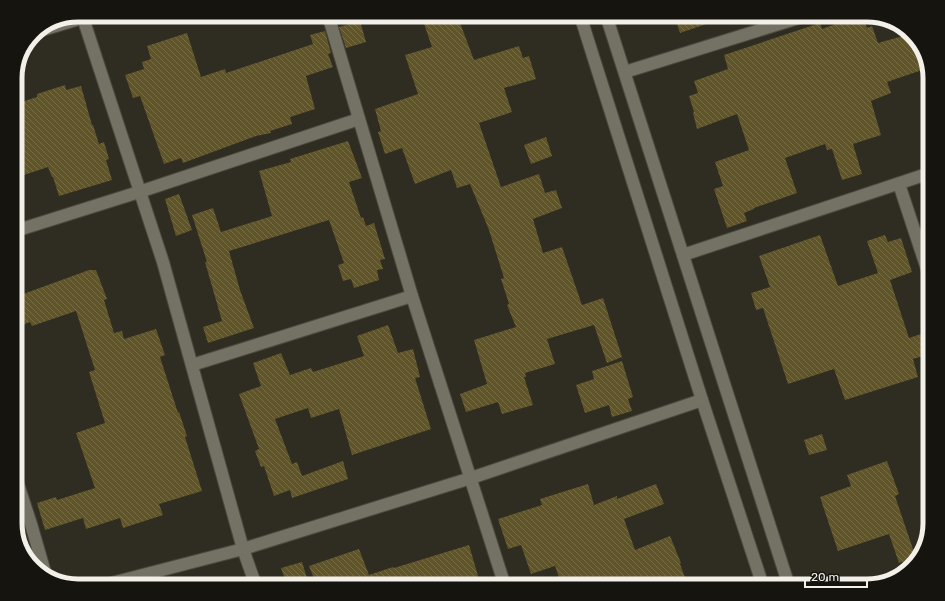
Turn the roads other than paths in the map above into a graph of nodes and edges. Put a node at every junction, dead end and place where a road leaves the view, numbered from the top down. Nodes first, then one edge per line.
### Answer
1 (88, 22) edge
2 (330, 22) edge
3 (582, 22) edge
4 (608, 22) edge
5 (785, 22) edge
6 (624, 72) junction
7 (359, 119) junction
8 (923, 175) edge
9 (899, 184) junction
10 (139, 192) junction
11 (22, 229) edge
12 (683, 255) junction
13 (923, 257) edge
14 (412, 296) junction
15 (192, 365) junction
16 (702, 400) junction
17 (471, 478) junction
18 (22, 496) edge
19 (244, 549) junction
20 (43, 567) edge
21 (127, 579) edge
22 (254, 579) edge
23 (504, 579) edge
24 (761, 579) edge
25 (787, 579) edge

1 - 10 street
2 - 7 street
3 - 16 street
4 - 6 street
5 - 6 street
6 - 12 street
7 - 10 street
7 - 14 street
8 - 9 street
9 - 12 street
9 - 13 street
10 - 11 street
10 - 15 street
12 - 25 street
14 - 15 street
14 - 17 street
15 - 19 street
16 - 17 street
16 - 24 street
17 - 19 street
17 - 23 street
18 - 20 street
19 - 21 street
19 - 22 street

